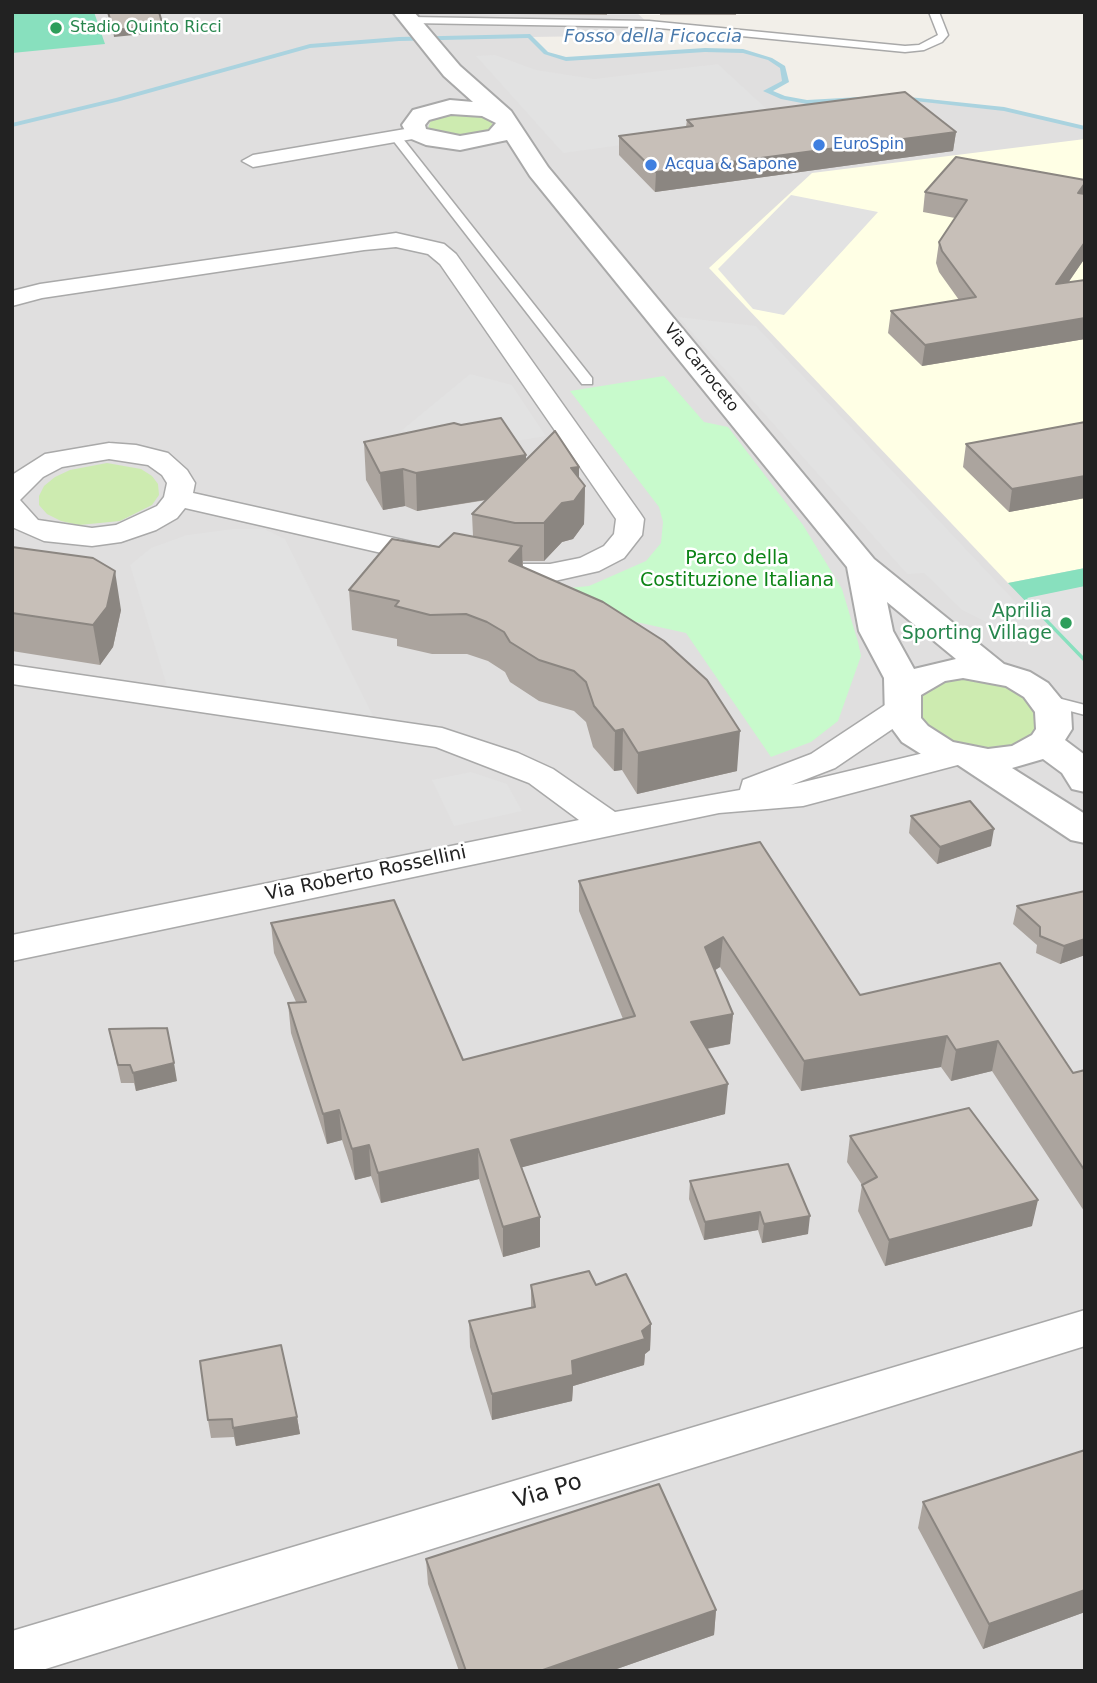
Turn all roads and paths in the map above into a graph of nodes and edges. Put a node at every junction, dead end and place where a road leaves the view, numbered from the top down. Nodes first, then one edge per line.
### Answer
1 (934, 12) edge
2 (411, 21) edge
3 (452, 71) junction
4 (442, 108) junction
5 (505, 120) junction
6 (406, 135) junction
7 (460, 143) junction
8 (253, 161) dead end
9 (538, 171) junction
10 (12, 299) edge
11 (587, 381) dead end
12 (178, 498) junction
13 (14, 507) edge
14 (863, 566) junction
15 (992, 671) junction
16 (12, 674) edge
17 (1046, 700) junction
18 (901, 706) junction
19 (1085, 710) edge
20 (1045, 743) junction
21 (964, 757) junction
22 (1085, 781) edge
23 (719, 802) junction
24 (608, 824) junction
25 (1085, 831) edge
26 (12, 947) edge
27 (1085, 1328) edge
28 (12, 1655) edge

1 - 2 lane
2 - 3 street, Via Carroceto
3 - 4 street
3 - 5 street, Via Carroceto
4 - 5 street
4 - 6 street
5 - 7 street, Via Carroceto
5 - 9 street, Via Carroceto
6 - 7 street, Via Carroceto
6 - 8 street
6 - 11 lane
7 - 9 street, Via Carroceto
9 - 14 street, Via Carroceto
10 - 12 street
12 - 13 street
12 - 13 street
14 - 15 street, Via Carroceto
14 - 18 street, Via Carroceto
15 - 17 street, Via Carroceto
15 - 18 street, Via Carroceto
16 - 24 street
17 - 19 lane
17 - 20 street
18 - 21 street, Via Carroceto
18 - 23 street, Via Roberto Rossellini
20 - 21 street, Via Carroceto
20 - 22 street
21 - 23 street, Via Roberto Rossellini
21 - 25 street, Via Carroceto
23 - 24 street, Via Roberto Rossellini
24 - 26 street, Via Roberto Rossellini
27 - 28 street, Via Po

